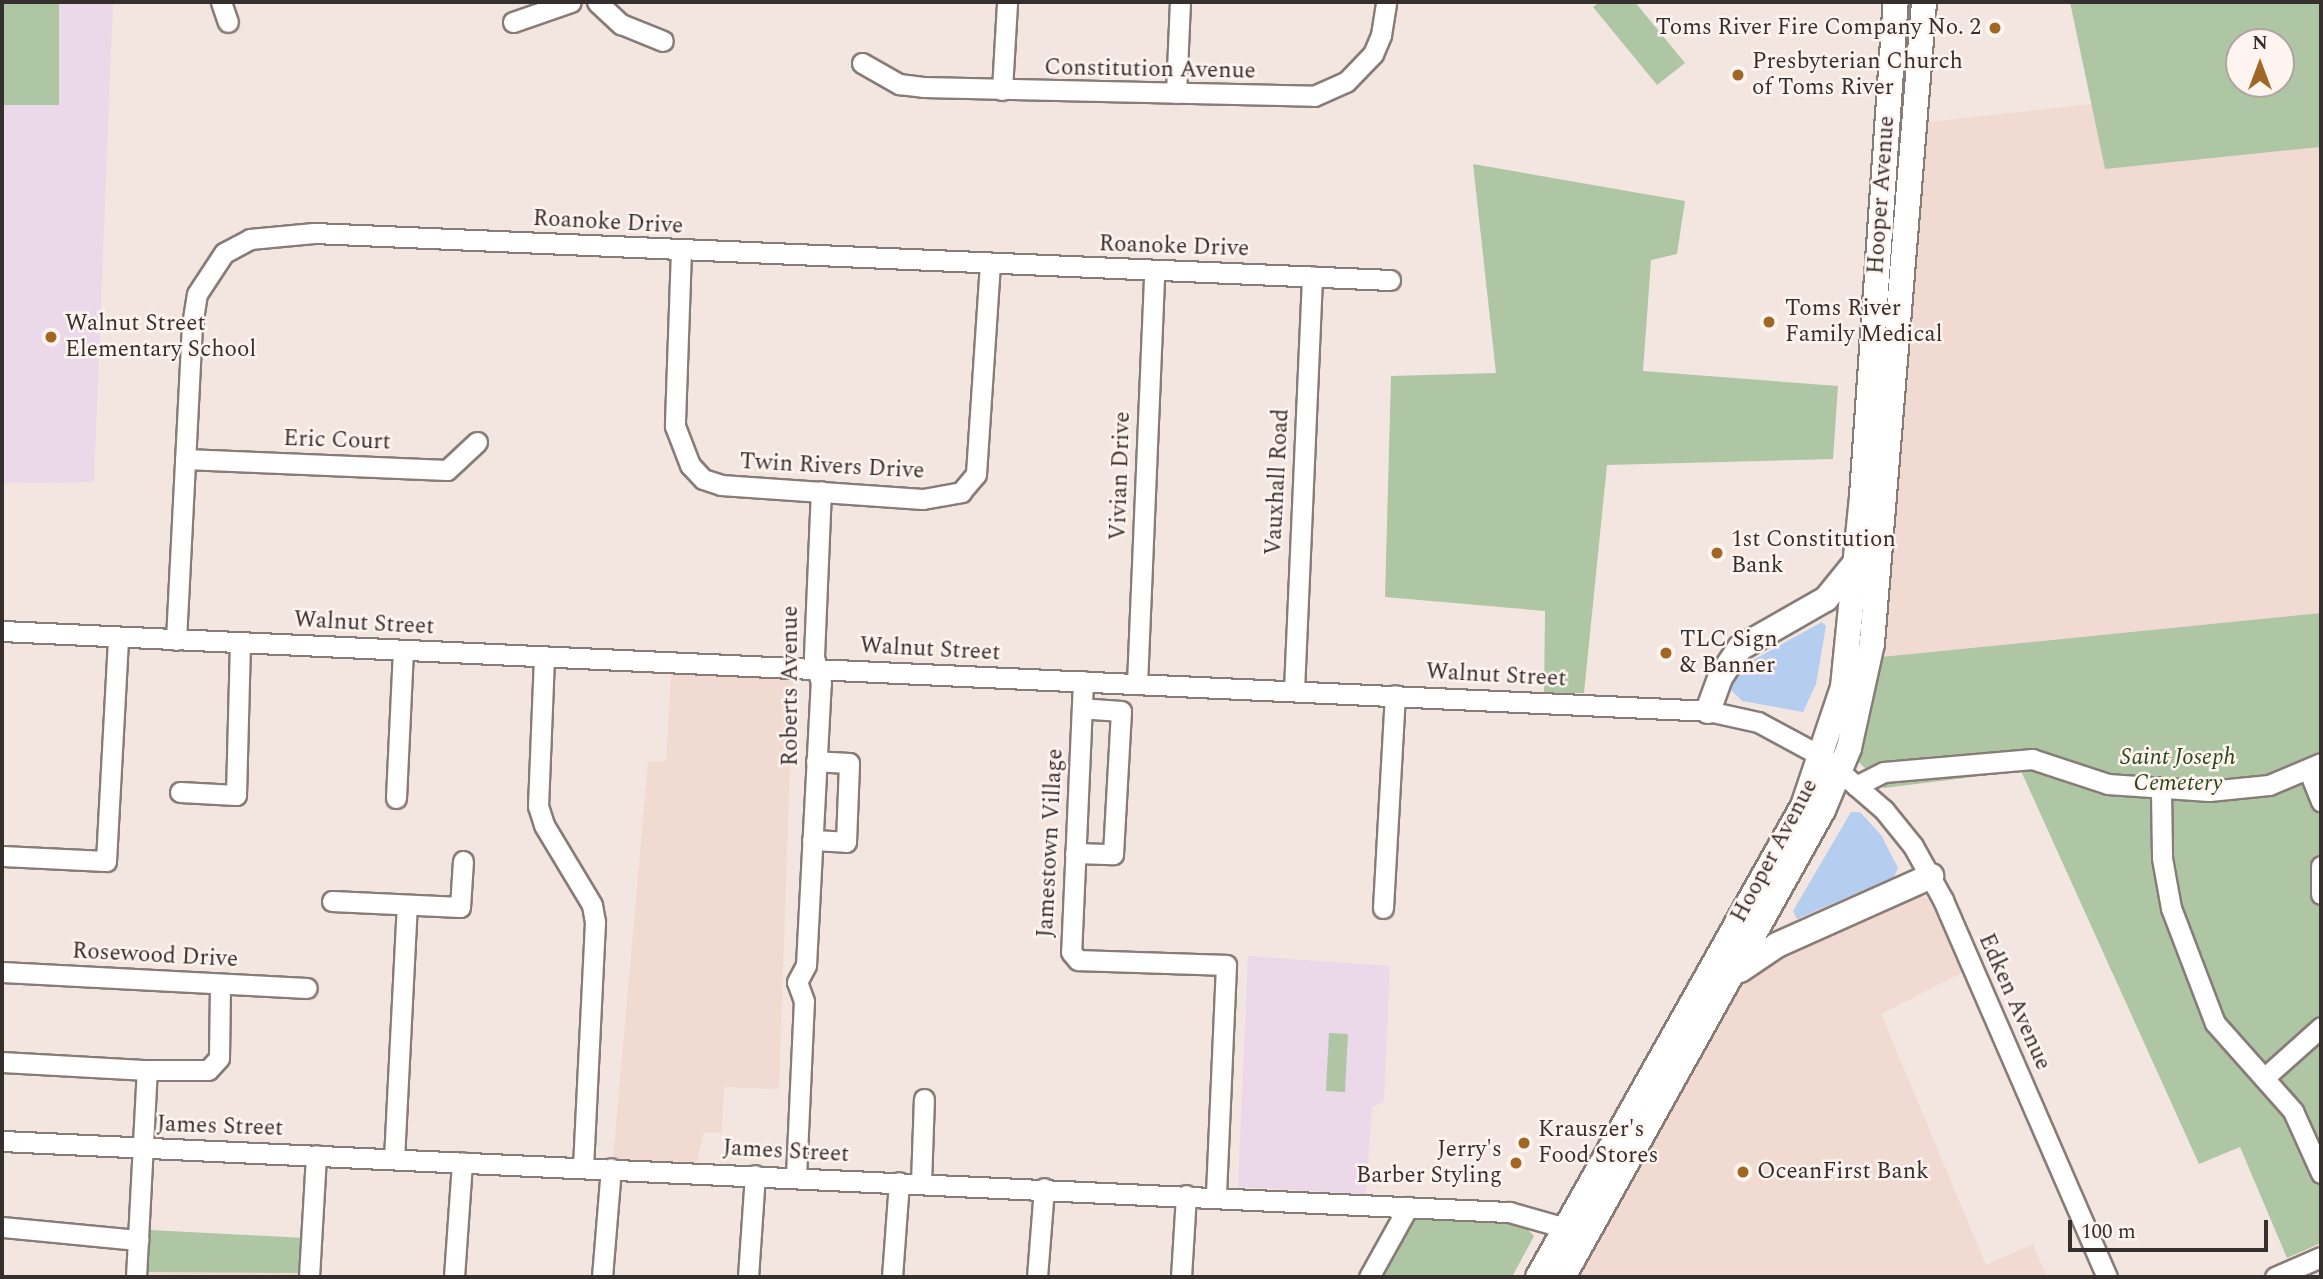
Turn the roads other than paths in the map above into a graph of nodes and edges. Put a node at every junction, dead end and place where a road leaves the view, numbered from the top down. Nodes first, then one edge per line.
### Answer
1 (221, 2) edge
2 (571, 2) edge
3 (597, 2) edge
4 (1007, 2) edge
5 (1180, 2) edge
6 (1386, 2) edge
7 (1896, 2) edge
8 (1923, 13) edge
9 (228, 22) dead end
10 (513, 22) dead end
11 (663, 41) dead end
12 (862, 63) dead end
13 (1002, 90) junction
14 (1176, 93) junction
15 (1883, 203) junction
16 (681, 250) junction
17 (990, 264) junction
18 (1154, 271) junction
19 (1312, 276) junction
20 (1390, 280) dead end
21 (477, 442) dead end
22 (185, 459) junction
23 (821, 491) junction
24 (1856, 562) junction
25 (2, 631) edge
26 (118, 637) junction
27 (176, 640) junction
28 (240, 642) junction
29 (403, 650) junction
30 (544, 657) junction
31 (818, 669) junction
32 (1083, 681) junction
33 (1137, 684) junction
34 (1294, 690) junction
35 (1395, 695) junction
36 (1082, 709) junction
37 (1708, 711) junction
38 (816, 761) junction
39 (2315, 766) edge
40 (1840, 771) junction
41 (2161, 791) junction
42 (180, 792) dead end
43 (396, 798) dead end
44 (2321, 802) edge
45 (812, 840) junction
46 (1075, 853) junction
47 (2, 856) edge
48 (463, 861) dead end
49 (2321, 866) edge
50 (1930, 876) junction
51 (2321, 894) edge
52 (332, 901) dead end
53 (407, 905) junction
54 (1384, 908) dead end
55 (2, 972) edge
56 (1730, 980) junction
57 (220, 984) junction
58 (307, 988) dead end
59 (2321, 1027) edge
60 (2, 1062) edge
61 (147, 1070) junction
62 (2264, 1078) junction
63 (924, 1099) dead end
64 (2, 1141) edge
65 (144, 1148) junction
66 (316, 1155) junction
67 (394, 1159) junction
68 (462, 1161) junction
69 (583, 1167) junction
70 (611, 1168) junction
71 (2321, 1173) edge
72 (755, 1175) junction
73 (796, 1176) junction
74 (899, 1182) junction
75 (921, 1183) junction
76 (1044, 1188) junction
77 (1186, 1195) junction
78 (1216, 1197) junction
79 (1408, 1208) junction
80 (2, 1227) edge
81 (1566, 1228) junction
82 (138, 1240) junction
83 (2321, 1257) edge
84 (136, 1277) edge
85 (309, 1277) edge
86 (454, 1277) edge
87 (601, 1277) edge
88 (748, 1277) edge
89 (892, 1277) edge
90 (1037, 1277) edge
91 (1181, 1277) edge
92 (1369, 1277) edge
93 (1538, 1277) edge
94 (1563, 1277) edge
95 (2107, 1277) edge
96 (2275, 1277) edge

1 - 9 street
2 - 10 street
3 - 11 street
4 - 13 street
5 - 14 street
6 - 14 street, Constitution Avenue
7 - 15 main road, Hooper Avenue
8 - 15 main road
8 - 40 main road, Hooper Avenue
12 - 13 street, Constitution Avenue
13 - 14 street, Constitution Avenue
15 - 24 main road, Hooper Avenue
16 - 17 street, Roanoke Drive
16 - 22 street, Roanoke Drive
16 - 23 street, Twin Rivers Drive
17 - 18 street, Roanoke Drive
17 - 23 street, Twin Rivers Drive
18 - 19 street, Roanoke Drive
18 - 33 street, Vivian Drive
19 - 20 street, Roanoke Drive
19 - 34 street, Vauxhall Road
21 - 22 street, Eric Court
22 - 27 street, Roanoke Drive
23 - 31 street, Roberts Avenue
24 - 37 main road
24 - 40 main road, Hooper Avenue
25 - 26 street, Walnut Street
26 - 27 street, Walnut Street
26 - 47 street
27 - 28 street, Walnut Street
28 - 29 street, Walnut Street
28 - 42 street
29 - 30 street, Walnut Street
29 - 43 street
30 - 31 street, Walnut Street
30 - 69 street
31 - 32 street, Walnut Street
31 - 38 street, Roberts Avenue
32 - 33 street, Walnut Street
32 - 36 street, Jamestown Village
33 - 34 street, Walnut Street
34 - 35 street, Walnut Street
35 - 37 street, Walnut Street
35 - 54 street
36 - 46 street, Jamestown Village
36 - 46 street
37 - 40 street, Walnut Street
38 - 45 street, Roberts Avenue
38 - 45 street
39 - 41 street
39 - 44 street
40 - 41 street
40 - 50 street, Edken Avenue
40 - 56 main road, Hooper Avenue
40 - 81 main road, Hooper Avenue
41 - 62 street
45 - 73 street, Roberts Avenue
46 - 78 street, Jamestown Village
48 - 53 street
49 - 51 street
50 - 56 main road
50 - 95 street, Edken Avenue
52 - 53 street
53 - 67 street
55 - 57 street, Rosewood Drive
56 - 94 main road, Hooper Avenue
57 - 58 street, Rosewood Drive
57 - 61 street
59 - 62 street
60 - 61 street
61 - 65 street
62 - 71 street
63 - 75 street
64 - 65 street, James Street
65 - 66 street, James Street
65 - 82 street
66 - 67 street, James Street
66 - 85 street
67 - 68 street, James Street
68 - 69 street, James Street
68 - 86 street
69 - 70 street, James Street
70 - 72 street, James Street
70 - 87 street
72 - 73 street, James Street
72 - 88 street
73 - 74 street, James Street
74 - 75 street, James Street
74 - 89 street
75 - 76 street, James Street
76 - 77 street, James Street
76 - 90 street
77 - 78 street, James Street
77 - 91 street
78 - 79 street, James Street
79 - 81 street, James Street
79 - 92 street
80 - 82 street
81 - 93 main road, Hooper Avenue
82 - 84 street
83 - 96 street

